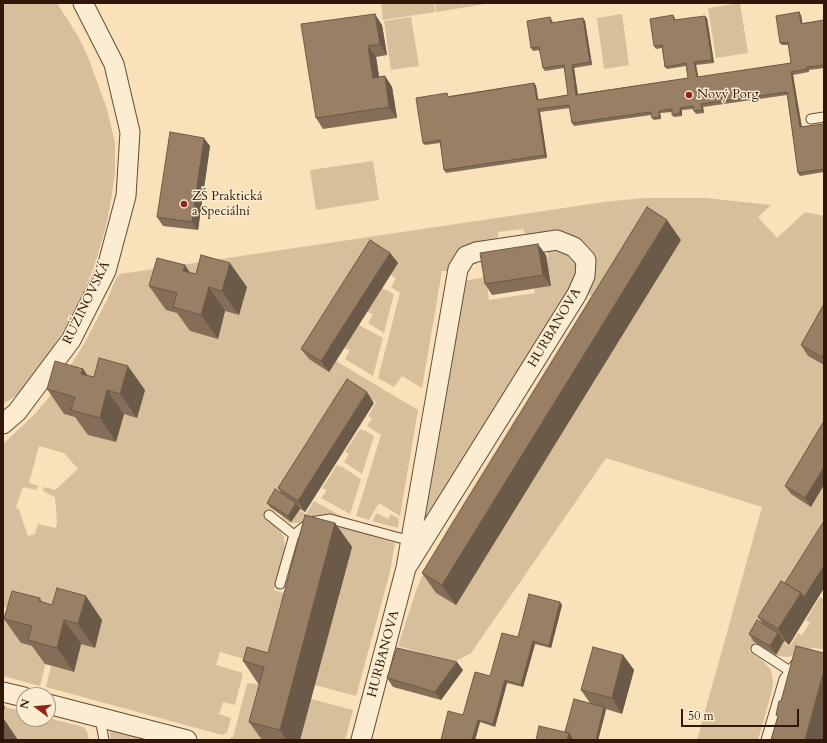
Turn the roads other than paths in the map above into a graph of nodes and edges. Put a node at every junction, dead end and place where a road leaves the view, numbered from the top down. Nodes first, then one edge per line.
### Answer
1 (83, 3) edge
2 (824, 117) edge
3 (811, 119) dead end
4 (3, 424) edge
5 (273, 516) edge
6 (294, 535) junction
7 (411, 541) junction
8 (406, 568) junction
9 (280, 584) dead end
10 (756, 649) edge
11 (802, 660) edge
12 (790, 671) junction
13 (3, 692) edge
14 (16, 696) edge
15 (56, 706) edge
16 (100, 718) junction
17 (165, 737) edge
18 (104, 740) edge
19 (187, 740) edge
20 (361, 740) edge
21 (766, 740) edge

1 - 4 street, RUŽINOVSKÁ
2 - 3 lane
5 - 6 lane
6 - 7 lane
6 - 9 lane
7 - 8 street, HURBANOVA
7 - 8 street, HURBANOVA
8 - 20 street, HURBANOVA
10 - 12 lane
11 - 12 lane
12 - 21 lane
13 - 14 street
15 - 16 street
16 - 17 street
16 - 18 lane
17 - 19 street

